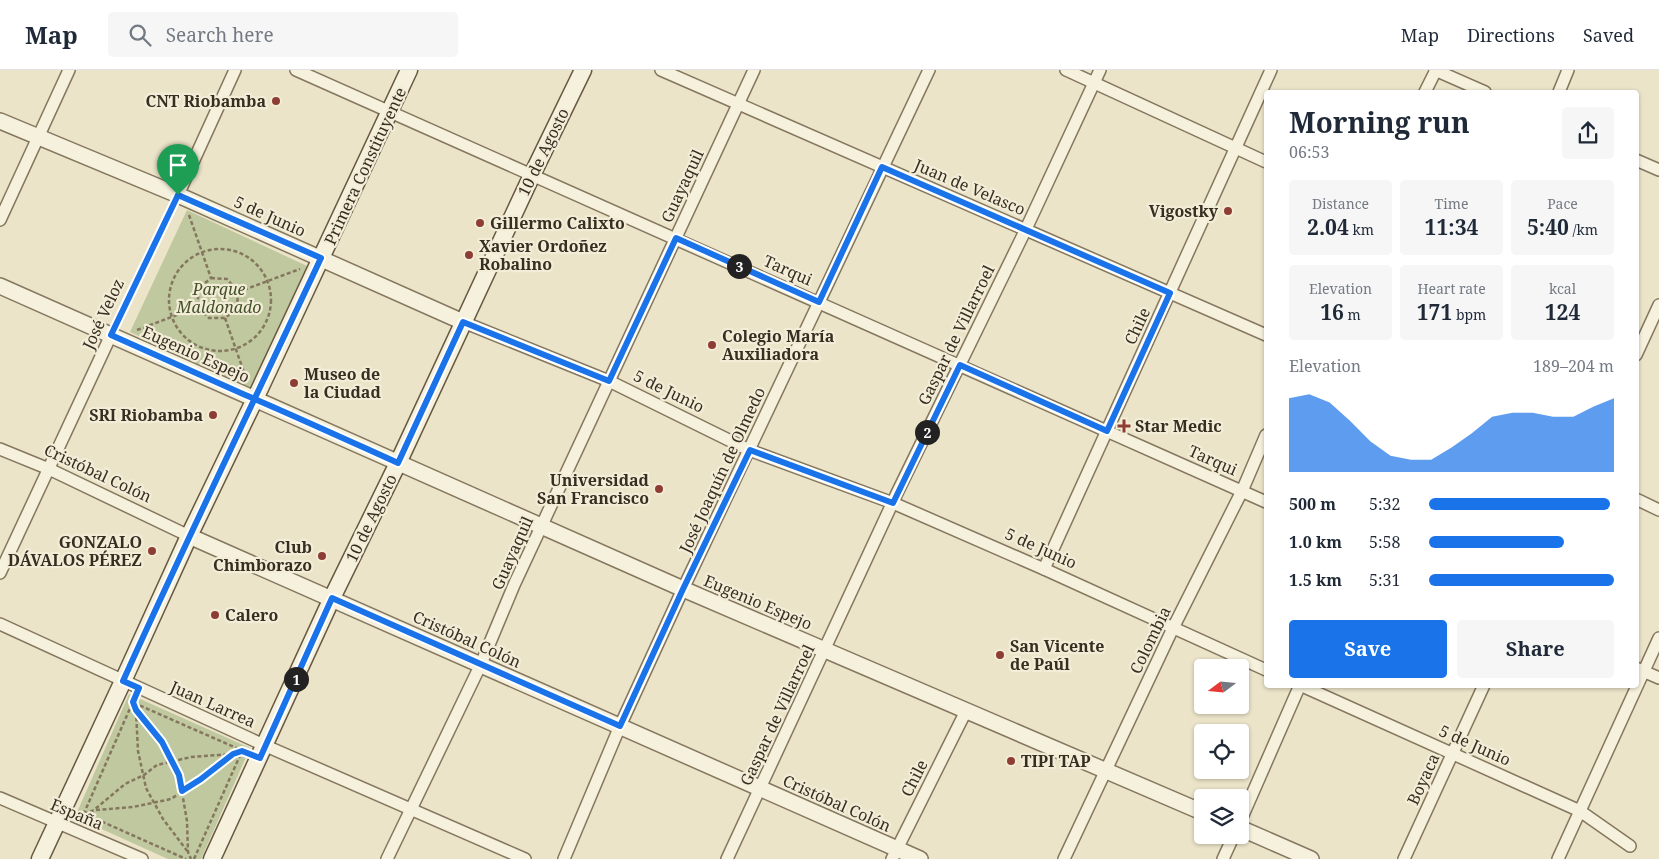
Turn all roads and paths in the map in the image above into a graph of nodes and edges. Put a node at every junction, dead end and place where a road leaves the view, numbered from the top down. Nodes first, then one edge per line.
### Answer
1 (69, 70) edge
2 (235, 70) edge
3 (296, 70) edge
4 (409, 70) edge
5 (583, 70) edge
6 (661, 70) edge
7 (754, 70) edge
8 (929, 70) edge
9 (1066, 70) edge
10 (1100, 70) edge
11 (1271, 70) edge
12 (1436, 70) edge
13 (1568, 70) edge
14 (1094, 82) junction
15 (1426, 90) edge
16 (1481, 90) edge
17 (1560, 90) edge
18 (738, 104) junction
19 (390, 111) junction
20 (0, 121) edge
21 (39, 138) junction
22 (1234, 147) junction
23 (1264, 161) edge
24 (1639, 161) edge
25 (882, 167) junction
26 (1659, 170) edge
27 (532, 175) junction
28 (178, 195) junction
29 (189, 215) dead end
30 (0, 220) edge
31 (1026, 229) junction
32 (676, 238) junction
33 (202, 252) junction
34 (321, 258) junction
35 (300, 269) dead end
36 (211, 278) junction
37 (267, 281) junction
38 (0, 286) edge
39 (238, 292) junction
40 (1170, 293) junction
41 (819, 302) junction
42 (1659, 305) edge
43 (198, 307) junction
44 (171, 317) junction
45 (225, 318) junction
46 (463, 322) junction
47 (137, 330) dead end
48 (1641, 332) edge
49 (1264, 334) edge
50 (111, 335) junction
51 (236, 350) junction
52 (960, 365) junction
53 (609, 381) junction
54 (252, 394) junction
55 (1107, 431) junction
56 (1264, 440) edge
57 (0, 448) edge
58 (750, 450) junction
59 (398, 463) junction
60 (49, 469) junction
61 (1242, 491) junction
62 (1639, 500) edge
63 (1264, 501) edge
64 (893, 503) junction
65 (1659, 510) edge
66 (542, 526) junction
67 (189, 536) junction
68 (1044, 568) junction
69 (0, 573) edge
70 (683, 589) junction
71 (332, 598) junction
72 (0, 624) edge
73 (1173, 628) junction
74 (1659, 638) edge
75 (825, 650) junction
76 (481, 664) junction
77 (1264, 669) edge
78 (1640, 670) edge
79 (1659, 678) edge
80 (120, 688) junction
81 (139, 688) junction
82 (1299, 688) edge
83 (1307, 688) edge
84 (1483, 688) edge
85 (1632, 688) edge
86 (133, 702) junction
87 (136, 710) junction
88 (966, 711) junction
89 (620, 726) junction
90 (248, 738) junction
91 (266, 746) junction
92 (242, 751) junction
93 (233, 754) junction
94 (1452, 754) junction
95 (172, 762) junction
96 (1106, 770) junction
97 (144, 774) junction
98 (761, 788) junction
99 (182, 791) junction
100 (0, 798) edge
101 (1249, 801) edge
102 (155, 803) junction
103 (66, 806) junction
104 (411, 808) junction
105 (1194, 808) edge
106 (94, 810) junction
107 (1580, 811) junction
108 (84, 814) junction
109 (58, 823) junction
110 (76, 831) junction
111 (1249, 832) edge
112 (1230, 844) edge
113 (1630, 846) dead end
114 (188, 852) junction
115 (894, 854) edge
116 (40, 859) edge
117 (142, 859) edge
118 (186, 859) edge
119 (193, 859) edge
120 (212, 859) edge
121 (387, 859) edge
122 (525, 859) edge
123 (564, 859) edge
124 (727, 859) edge
125 (920, 859) edge
126 (1064, 859) edge
127 (1223, 859) edge
128 (1311, 859) edge
129 (1404, 859) edge
130 (1558, 859) edge

1 - 21 street
2 - 28 street
3 - 19 street, Tarqui
4 - 19 main road, Primera Constituyente
5 - 27 main road, 10 de Agosto
6 - 18 street, Juan de Velasco
7 - 18 street, Guayaquil
8 - 25 street, José Joaquín de Olmedo
9 - 14 street
10 - 14 street, Gaspar de Villarroel
11 - 22 street, Chile
12 - 15 street
12 - 16 street
13 - 17 street
14 - 22 street
14 - 31 street, Gaspar de Villarroel
18 - 25 street, Juan de Velasco
18 - 32 street, Guayaquil
19 - 27 street, Tarqui
19 - 34 main road, Primera Constituyente
20 - 21 street, 5 de Junio
21 - 28 street, 5 de Junio
21 - 30 street
22 - 23 street
22 - 40 street, Chile
24 - 26 street
25 - 31 street, Juan de Velasco
25 - 41 street, José Joaquín de Olmedo
27 - 32 street, Tarqui
27 - 46 main road, 10 de Agosto
28 - 34 street, 5 de Junio
28 - 50 path, José Veloz
29 - 33 path
31 - 40 street, Juan de Velasco
31 - 52 street, Gaspar de Villarroel
32 - 41 street, Tarqui
32 - 53 street, Guayaquil
33 - 36 path
33 - 37 path
33 - 44 path
34 - 46 street, 5 de Junio
34 - 54 main road, Primera Constituyente
35 - 37 path
36 - 39 path
36 - 43 path
37 - 39 path
37 - 51 path
38 - 50 street, Eugenio Espejo
39 - 45 path
40 - 49 street, Juan de Velasco
40 - 55 street, Chile
41 - 52 street, Tarqui
41 - 58 street, José Joaquín de Olmedo
42 - 48 street
43 - 44 path
43 - 45 path
44 - 47 path
44 - 51 path
45 - 51 path
46 - 53 street, 5 de Junio
46 - 59 main road, 10 de Agosto
50 - 54 street, Eugenio Espejo
50 - 60 street, José Veloz
51 - 54 path
52 - 55 street, Tarqui
52 - 64 street, Gaspar de Villarroel
53 - 58 street, 5 de Junio
53 - 66 street, Guayaquil
54 - 59 street, Eugenio Espejo
54 - 67 main road, Primera Constituyente
55 - 61 street, Tarqui
55 - 68 street, Chile
56 - 61 street, Colombia
57 - 60 street, Cristóbal Colón
58 - 64 street, 5 de Junio
58 - 70 street, José Joaquín de Olmedo
59 - 66 street, Eugenio Espejo
59 - 71 main road, 10 de Agosto
60 - 67 street, Cristóbal Colón
60 - 69 street, José Veloz
61 - 63 street, Tarqui
61 - 73 street, Colombia
62 - 65 street
64 - 68 street, 5 de Junio
64 - 75 street, Gaspar de Villarroel
66 - 70 street, Eugenio Espejo
66 - 76 street, Guayaquil
67 - 71 street, Cristóbal Colón
67 - 80 main road, Primera Constituyente
68 - 73 street, 5 de Junio
70 - 75 street, Eugenio Espejo
70 - 89 street, José Joaquín de Olmedo
71 - 76 street, Cristóbal Colón
71 - 91 main road, 10 de Agosto
72 - 80 street, Juan Larrea
73 - 77 street, 5 de Junio
73 - 96 street, Colombia
74 - 78 street
75 - 88 street, Eugenio Espejo
75 - 98 street, Gaspar de Villarroel
76 - 89 street, Cristóbal Colón
76 - 104 street, Guayaquil
78 - 79 street
80 - 81 street, Juan Larrea
80 - 86 path
80 - 103 main road, Primera Constituyente
81 - 86 path
81 - 90 street, Juan Larrea
82 - 101 street
83 - 94 street, 5 de Junio
84 - 94 street, Boyaca
85 - 107 street
86 - 87 path
86 - 92 path
86 - 108 path
87 - 95 path
87 - 97 path
88 - 96 street, Eugenio Espejo
88 - 115 street, Chile
89 - 98 street, Cristóbal Colón
89 - 123 street, José Joaquín de Olmedo
90 - 91 street, Juan Larrea
90 - 92 path
91 - 104 street, Juan Larrea
91 - 120 main road, 10 de Agosto
92 - 93 path
92 - 119 path
93 - 95 path
93 - 99 path
94 - 107 street, 5 de Junio
94 - 129 street, Boyaca
95 - 97 path
95 - 99 path
96 - 105 street, Eugenio Espejo
96 - 126 street, Colombia
97 - 102 path
97 - 106 path
98 - 115 street, Cristóbal Colón
98 - 124 street, Gaspar de Villarroel
99 - 102 path
99 - 114 path
100 - 109 street, España
102 - 106 path
102 - 114 path
103 - 108 path
103 - 109 main road, Primera Constituyente
104 - 121 street, Guayaquil
104 - 122 street, Juan Larrea
106 - 108 path
107 - 113 street, 5 de Junio
107 - 130 street
108 - 110 path
108 - 118 path
109 - 110 street, España
109 - 116 main road, Primera Constituyente
110 - 117 street, España
111 - 128 street
112 - 127 street
114 - 119 path
115 - 125 street, Cristóbal Colón

